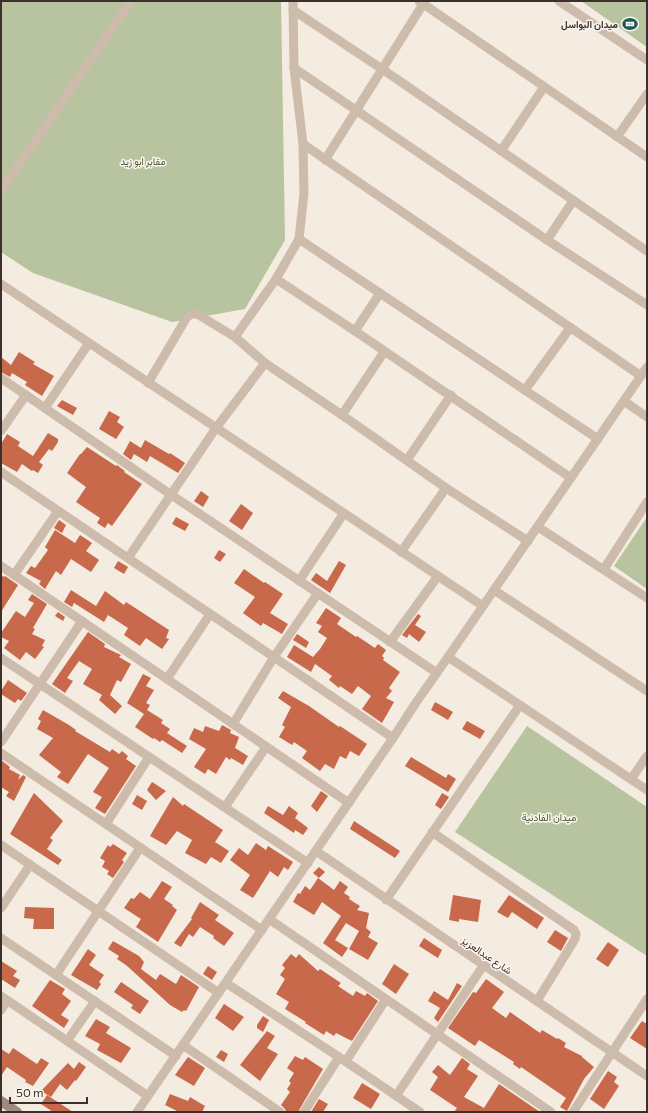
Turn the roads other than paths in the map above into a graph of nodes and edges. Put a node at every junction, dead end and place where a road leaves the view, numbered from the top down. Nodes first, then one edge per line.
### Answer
1 (131, 1) edge
2 (559, 1) edge
3 (423, 2) edge
4 (293, 6) edge
5 (647, 60) edge
6 (294, 68) junction
7 (382, 69) junction
8 (544, 87) junction
9 (647, 94) edge
10 (356, 111) junction
11 (618, 137) junction
12 (303, 144) junction
13 (501, 150) junction
14 (647, 156) edge
15 (325, 160) junction
16 (1, 191) edge
17 (573, 201) junction
18 (299, 240) junction
19 (547, 240) junction
20 (647, 251) edge
21 (276, 279) junction
22 (1, 284) edge
23 (380, 293) junction
24 (647, 305) edge
25 (570, 328) junction
26 (355, 331) junction
27 (235, 337) junction
28 (89, 343) junction
29 (384, 352) junction
30 (265, 363) junction
31 (647, 367) edge
32 (641, 376) junction
33 (1, 378) edge
34 (148, 383) junction
35 (525, 390) junction
36 (26, 395) junction
37 (451, 396) junction
38 (624, 401) junction
39 (45, 408) junction
40 (342, 415) junction
41 (647, 417) edge
42 (216, 428) junction
43 (1, 430) edge
44 (598, 439) junction
45 (407, 460) junction
46 (1, 472) edge
47 (571, 478) junction
48 (446, 488) junction
49 (170, 494) junction
50 (647, 503) edge
51 (58, 511) junction
52 (344, 513) junction
53 (538, 527) junction
54 (528, 541) junction
55 (401, 552) junction
56 (128, 558) junction
57 (1, 566) edge
58 (604, 569) junction
59 (14, 575) junction
60 (438, 576) junction
61 (299, 581) junction
62 (494, 590) junction
63 (318, 593) junction
64 (647, 598) edge
65 (483, 606) junction
66 (210, 614) junction
67 (82, 621) junction
68 (390, 642) junction
69 (274, 657) junction
70 (448, 657) junction
71 (1, 658) edge
72 (437, 673) junction
73 (167, 679) junction
74 (40, 684) junction
75 (647, 691) edge
76 (520, 705) junction
77 (233, 724) junction
78 (394, 738) junction
79 (1, 742) edge
80 (266, 747) junction
81 (1, 753) edge
82 (647, 756) edge
83 (149, 757) junction
84 (631, 779) junction
85 (647, 790) edge
86 (349, 803) junction
87 (225, 807) junction
88 (106, 824) junction
89 (432, 832) junction
90 (1, 845) edge
91 (140, 848) junction
92 (316, 851) junction
93 (308, 863) junction
94 (30, 865) junction
95 (386, 900) junction
96 (1, 908) edge
97 (99, 911) junction
98 (269, 919) junction
99 (262, 930) junction
100 (1, 938) edge
101 (483, 966) junction
102 (56, 975) junction
103 (226, 983) junction
104 (219, 993) junction
105 (4, 998) edge
106 (386, 999) junction
107 (647, 999) edge
108 (95, 1001) junction
109 (537, 1001) junction
110 (1, 1010) edge
111 (437, 1034) junction
112 (67, 1041) junction
113 (183, 1045) junction
114 (612, 1052) junction
115 (176, 1056) junction
116 (342, 1059) junction
117 (647, 1076) edge
118 (148, 1096) junction
119 (396, 1096) junction
120 (1, 1101) edge
121 (140, 1111) edge
122 (17, 1112) edge
123 (280, 1112) edge
124 (304, 1112) edge
125 (420, 1112) edge
126 (551, 1112) edge
127 (573, 1112) edge

1 - 16 street
2 - 5 street
3 - 7 street
3 - 8 street
4 - 6 street
4 - 7 street
6 - 10 street
6 - 12 street
7 - 10 street
7 - 13 street
8 - 11 street
8 - 13 street
9 - 11 street
10 - 15 street
10 - 19 street
11 - 14 street
12 - 15 street
12 - 18 street
13 - 17 street
15 - 25 street
17 - 19 street
17 - 20 street
18 - 21 street
18 - 23 street
19 - 24 street
21 - 26 street
21 - 27 street
22 - 28 street
23 - 26 street
23 - 35 street
25 - 32 street
25 - 35 street
26 - 29 street
27 - 30 street
27 - 34 street
28 - 34 street
28 - 39 street
29 - 37 street
29 - 40 street
30 - 40 street
30 - 42 street
31 - 32 street
32 - 38 street
33 - 36 street
34 - 42 street
35 - 44 street
36 - 39 street
36 - 43 street
37 - 45 street
37 - 47 street
38 - 41 street
38 - 44 street
39 - 49 street
40 - 45 street
42 - 49 street
42 - 52 street
44 - 47 street
45 - 48 street
46 - 51 street
47 - 53 street
48 - 54 street
48 - 55 street
49 - 56 street
49 - 61 street
50 - 58 street
51 - 56 street
51 - 59 street
52 - 55 street
52 - 61 street
53 - 54 street
53 - 58 street
54 - 62 street
55 - 60 street
56 - 66 street
57 - 59 street
58 - 64 street
59 - 67 street
60 - 65 street
60 - 68 street
61 - 63 street
62 - 65 street
62 - 75 street
63 - 68 street
63 - 69 street
65 - 70 street
66 - 69 street
66 - 73 street
67 - 73 street
67 - 74 street
68 - 72 street
69 - 77 street
69 - 78 street
70 - 72 street
70 - 76 street
71 - 74 street
72 - 78 street
73 - 77 street
74 - 79 street
74 - 83 street
76 - 84 street
76 - 89 street
77 - 80 street
78 - 86 street
80 - 86 street
80 - 87 street
81 - 88 street
82 - 84 street
83 - 87 street
83 - 88 street
84 - 85 street
86 - 92 street
87 - 93 street
88 - 91 street
89 - 95 street
89 - 109 street
90 - 94 street
91 - 97 street
91 - 99 street
92 - 93 street
92 - 95 street, شارع عبدالعزيز
93 - 98 street
94 - 96 street
94 - 97 street
95 - 101 street, شارع عبدالعزيز
97 - 102 street
97 - 104 street
98 - 99 street
98 - 106 street
99 - 103 street
100 - 102 street
101 - 109 street, شارع عبدالعزيز
101 - 111 street
102 - 108 street
103 - 104 street
103 - 116 street
104 - 113 street
105 - 110 street
105 - 112 street
106 - 111 street
106 - 116 street
107 - 114 street
108 - 112 street
108 - 115 street
109 - 114 street, شارع عبدالعزيز
111 - 119 street
111 - 126 street
112 - 118 street
113 - 115 street
113 - 123 street
114 - 117 street, شارع عبدالعزيز
114 - 127 street
115 - 118 street
116 - 119 street
116 - 124 street
118 - 121 street
119 - 125 street
120 - 122 street

